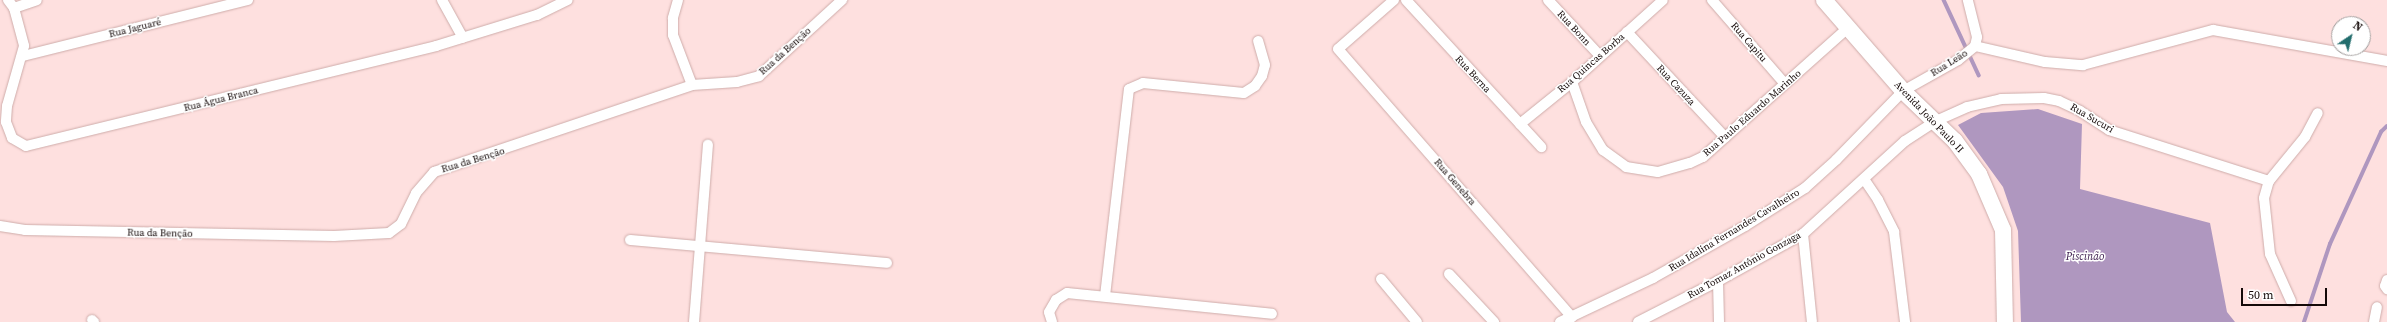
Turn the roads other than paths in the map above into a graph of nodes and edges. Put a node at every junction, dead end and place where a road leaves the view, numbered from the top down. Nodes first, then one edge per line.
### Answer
1 (37, 0) edge
2 (248, 0) edge
3 (442, 0) edge
4 (568, 0) edge
5 (678, 0) edge
6 (842, 0) edge
7 (1406, 0) edge
8 (1548, 0) edge
9 (1662, 0) edge
10 (1712, 0) edge
11 (1824, 0) edge
12 (1968, 0) edge
13 (1390, 1) edge
14 (11, 4) edge
15 (1849, 27) junction
16 (1627, 32) junction
17 (463, 38) junction
18 (1258, 41) dead end
19 (1975, 46) junction
20 (23, 56) junction
21 (1600, 56) junction
22 (2387, 61) edge
23 (1572, 82) junction
24 (1785, 84) junction
25 (692, 85) junction
26 (1907, 95) junction
27 (2318, 113) dead end
28 (1932, 117) junction
29 (1520, 124) junction
30 (1725, 137) junction
31 (708, 145) dead end
32 (1541, 147) dead end
33 (1864, 179) junction
34 (2270, 181) junction
35 (0, 226) edge
36 (1803, 234) junction
37 (630, 240) dead end
38 (700, 246) junction
39 (887, 263) dead end
40 (1449, 274) dead end
41 (1381, 279) dead end
42 (2387, 280) edge
43 (1718, 282) junction
44 (2387, 289) edge
45 (1105, 296) junction
46 (2291, 300) dead end
47 (2377, 307) dead end
48 (1272, 314) dead end
49 (1572, 317) junction
50 (694, 322) edge
51 (1052, 322) edge
52 (1417, 322) edge
53 (1494, 322) edge
54 (1560, 322) edge
55 (1638, 322) edge
56 (1719, 322) edge
57 (1812, 322) edge
58 (1905, 322) edge
59 (2005, 322) edge
60 (2374, 322) edge

1 - 14 street
2 - 20 street, Rua Jaguaré
3 - 17 street
4 - 17 street, Rua Água Branca
5 - 25 street
6 - 25 street, Rua da Benção
7 - 29 street, Rua Berna
8 - 21 street, Rua Bonn
9 - 16 street, Rua Quincas Borba
10 - 24 street, Rua Capitu
11 - 15 main road, Avenida João Paulo II
12 - 19 street, Rua Leão
13 - 49 street, Rua Genebra
14 - 20 street, Rua Água Branca
15 - 24 street, Rua Paulo Eduardo Marinho
15 - 26 main road, Avenida João Paulo II
16 - 21 street, Rua Quincas Borba
16 - 30 street, Rua Cazuza
17 - 20 street, Rua Água Branca
18 - 45 street
19 - 22 street
19 - 26 street, Rua Leão
21 - 23 street, Rua Quincas Borba
23 - 29 street, Rua Quincas Borba
23 - 30 street, Rua Paulo Eduardo Marinho
24 - 30 street, Rua Paulo Eduardo Marinho
25 - 35 street, Rua da Benção
26 - 28 main road, Avenida João Paulo II
26 - 49 street, Rua Idalina Fernandes Cavalheiro
27 - 34 street
28 - 33 street, Rua Tomaz Antônio Gonzaga
28 - 34 street, Rua Sucuri
28 - 59 main road, Avenida João Paulo II
29 - 32 street, Rua Berna
31 - 38 street
33 - 36 street, Rua Tomaz Antônio Gonzaga
33 - 58 street
34 - 46 street
36 - 43 street, Rua Tomaz Antônio Gonzaga
36 - 57 street
37 - 38 street
38 - 39 street
38 - 50 street
40 - 53 street
41 - 52 street
42 - 44 street
43 - 55 street, Rua Tomaz Antônio Gonzaga
43 - 56 street
45 - 48 street
45 - 51 street
47 - 60 street
49 - 54 street, Rua Idalina Fernandes Cavalheiro

